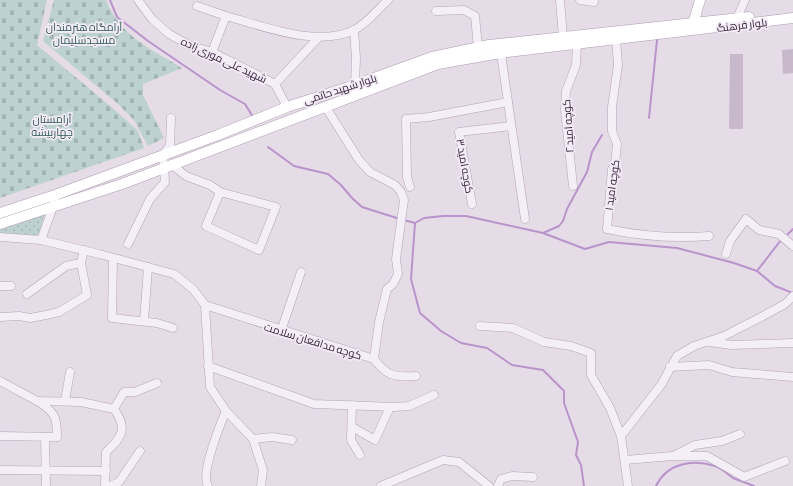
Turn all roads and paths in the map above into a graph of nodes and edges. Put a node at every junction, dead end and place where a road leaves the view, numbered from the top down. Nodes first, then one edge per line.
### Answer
1 (138, 0) edge
2 (388, 0) edge
3 (560, 0) edge
4 (580, 0) edge
5 (700, 0) edge
6 (745, 0) edge
7 (594, 2) dead end
8 (197, 6) dead end
9 (436, 10) dead end
10 (793, 12) edge
11 (226, 16) junction
12 (737, 18) junction
13 (793, 18) edge
14 (692, 27) junction
15 (354, 30) junction
16 (319, 38) junction
17 (563, 38) junction
18 (616, 39) junction
19 (577, 44) junction
20 (478, 47) junction
21 (500, 48) junction
22 (212, 52) junction
23 (275, 84) junction
24 (355, 85) junction
25 (508, 102) junction
26 (325, 106) junction
27 (287, 107) junction
28 (171, 118) dead end
29 (512, 126) junction
30 (163, 155) junction
31 (168, 166) junction
32 (407, 176) junction
33 (395, 185) junction
34 (573, 186) dead end
35 (410, 187) dead end
36 (220, 192) junction
37 (55, 195) junction
38 (472, 204) dead end
39 (53, 206) junction
40 (0, 213) edge
41 (526, 219) dead end
42 (0, 224) edge
43 (709, 236) dead end
44 (0, 237) edge
45 (41, 240) junction
46 (128, 244) dead end
47 (793, 246) edge
48 (84, 250) junction
49 (726, 254) dead end
50 (113, 258) junction
51 (81, 263) junction
52 (148, 267) junction
53 (301, 272) dead end
54 (0, 286) edge
55 (11, 286) dead end
56 (27, 294) dead end
57 (793, 296) edge
58 (205, 305) junction
59 (0, 317) edge
60 (144, 322) junction
61 (480, 326) dead end
62 (173, 328) dead end
63 (281, 331) junction
64 (708, 342) junction
65 (793, 344) edge
66 (374, 359) junction
67 (208, 366) junction
68 (670, 367) junction
69 (70, 372) dead end
70 (416, 376) dead end
71 (793, 377) edge
72 (0, 381) edge
73 (157, 383) dead end
74 (434, 395) dead end
75 (37, 401) junction
76 (65, 401) junction
77 (352, 405) junction
78 (390, 407) junction
79 (114, 409) junction
80 (226, 411) junction
81 (352, 427) junction
82 (740, 434) dead end
83 (0, 436) edge
84 (45, 436) junction
85 (621, 436) junction
86 (253, 439) junction
87 (292, 440) dead end
88 (140, 451) dead end
89 (360, 455) dead end
90 (672, 456) junction
91 (625, 460) junction
92 (785, 461) dead end
93 (0, 470) edge
94 (45, 470) junction
95 (106, 471) junction
96 (533, 477) dead end
97 (46, 486) edge
98 (105, 486) edge
99 (110, 486) edge
100 (208, 486) edge
101 (261, 486) edge
102 (381, 486) edge
103 (489, 486) edge
104 (498, 486) edge
105 (628, 486) edge

1 - 22 street, شهید علی موری زاده
2 - 15 street
3 - 17 street
4 - 7 street
5 - 14 main road
6 - 12 street
8 - 11 street
9 - 20 street
10 - 12 main road, بلوار فرهنگ
11 - 16 street
11 - 22 street
12 - 14 main road, بلوار فرهنگ
13 - 14 main road, بلوار فرهنگ
14 - 17 main road, بلوار شهید حاتمی
14 - 18 main road, بلوار شهید حاتمی
15 - 16 street
15 - 24 street
16 - 23 street
17 - 21 main road, بلوار شهید حاتمی
18 - 19 main road, بلوار شهید حاتمی
18 - 43 street, کوچه امید ۱
19 - 21 main road, بلوار شهید حاتمی
19 - 34 street, کوچه امید ۲
20 - 21 main road, بلوار شهید حاتمی
20 - 24 main road, بلوار شهید حاتمی
21 - 25 street
21 - 26 main road, بلوار شهید حاتمی
22 - 23 street, شهید علی موری زاده
23 - 27 street, شهید علی موری زاده
24 - 27 main road, بلوار شهید حاتمی
25 - 29 street
25 - 32 street
26 - 31 main road, بلوار شهید حاتمی
26 - 33 street
27 - 30 main road, بلوار شهید حاتمی
28 - 30 street
29 - 38 street, کوچه امید ۳
29 - 41 street
30 - 31 street
30 - 37 main road, بلوار شهید حاتمی
31 - 36 street
31 - 39 main road, بلوار شهید حاتمی
31 - 46 street
32 - 33 street
32 - 35 street
33 - 66 street, کوچه مدافعان سلامت
36 - 36 street
37 - 39 street
37 - 40 main road, بلوار شهید حاتمی
39 - 42 main road, بلوار شهید حاتمی
39 - 45 street
44 - 45 street
45 - 48 street
47 - 49 street
48 - 50 street
48 - 51 street
50 - 52 street
50 - 60 street
51 - 56 street
51 - 59 street
52 - 58 street
52 - 60 street
53 - 63 street
54 - 55 street
57 - 64 street
58 - 63 street, کوچه مدافعان سلامت
58 - 67 street
60 - 62 street
61 - 85 street
63 - 66 street, کوچه مدافعان سلامت
64 - 65 street
64 - 68 street
66 - 70 street
67 - 77 street
67 - 80 street
68 - 71 street
68 - 85 street
69 - 76 street
72 - 75 street
73 - 79 street
74 - 78 street
75 - 76 street
75 - 84 street
76 - 79 street
77 - 78 street
77 - 81 street
78 - 81 street
79 - 95 street
80 - 86 street
80 - 100 street
81 - 89 street
82 - 90 street
83 - 84 street
84 - 94 street
85 - 91 street
86 - 87 street
86 - 101 street
88 - 99 street
90 - 91 street
90 - 92 street
91 - 105 street
93 - 94 street
94 - 95 street
94 - 97 street
95 - 98 street
96 - 104 street
102 - 103 street

